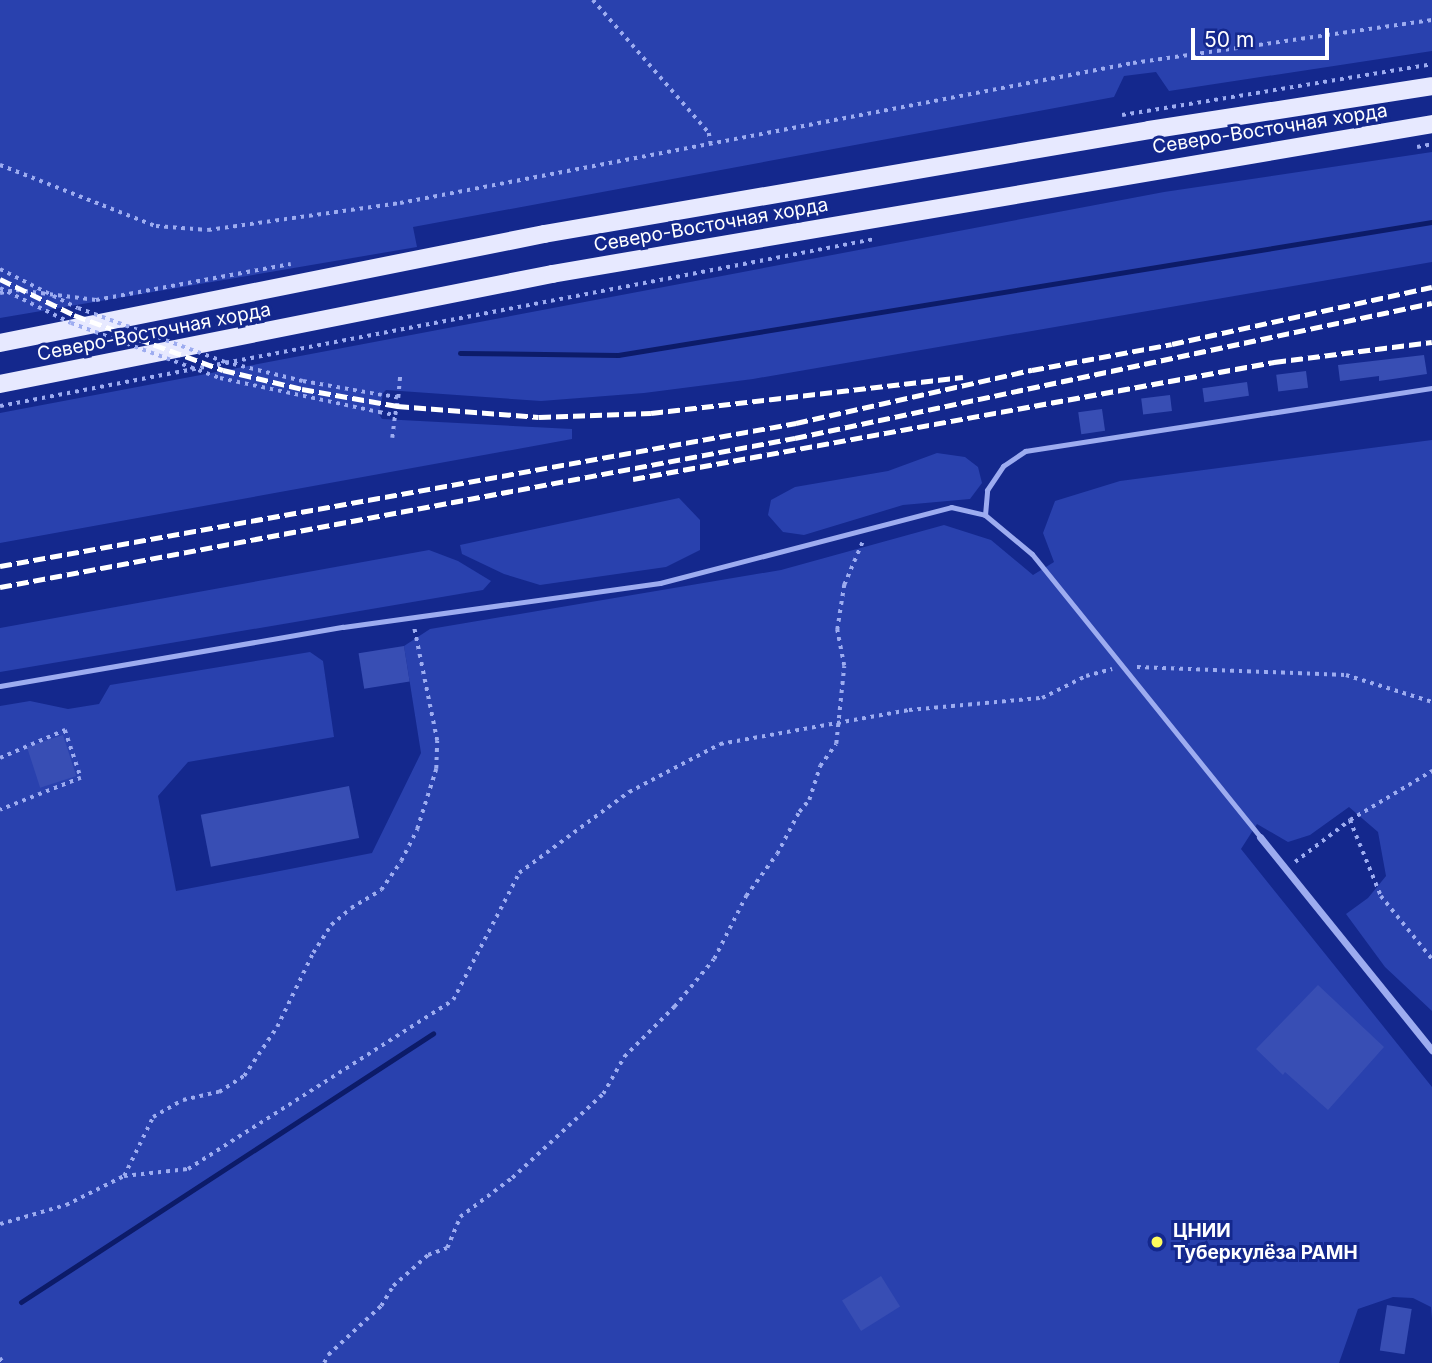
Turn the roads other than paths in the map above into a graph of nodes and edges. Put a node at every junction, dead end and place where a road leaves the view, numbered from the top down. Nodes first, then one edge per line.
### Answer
1 (1432, 86) edge
2 (1432, 124) edge
3 (0, 343) edge
4 (0, 384) edge
5 (1432, 388) edge
6 (985, 515) junction
7 (0, 686) edge
8 (1260, 837) joint
9 (1432, 1050) edge

1 - 3 main road, Северо-Восточная хорда
2 - 4 main road, Северо-Восточная хорда
5 - 6 lane
6 - 7 lane
6 - 8 lane
8 - 9 street

